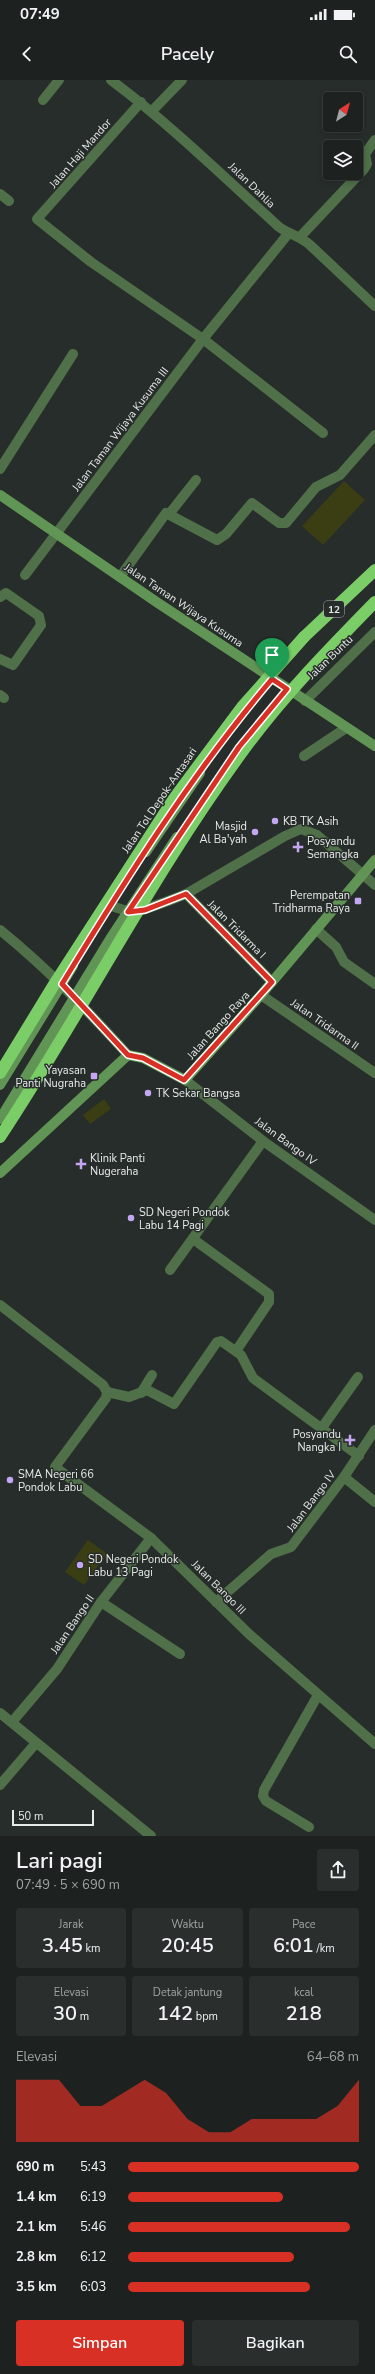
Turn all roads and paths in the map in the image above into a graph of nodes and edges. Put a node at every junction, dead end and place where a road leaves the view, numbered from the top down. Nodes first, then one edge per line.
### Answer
1 (59, 80) edge
2 (111, 80) edge
3 (182, 80) edge
4 (43, 100) dead end
5 (141, 102) junction
6 (152, 111) junction
7 (375, 140) edge
8 (0, 194) edge
9 (9, 201) dead end
10 (288, 234) junction
11 (300, 237) junction
12 (375, 306) edge
13 (203, 339) junction
14 (74, 354) dead end
15 (322, 433) dead end
16 (375, 435) edge
17 (0, 469) edge
18 (196, 480) dead end
19 (0, 495) edge
20 (170, 513) junction
21 (56, 533) junction
22 (375, 566) edge
23 (375, 570) edge
24 (25, 575) dead end
25 (120, 577) junction
26 (363, 581) junction
27 (0, 597) edge
28 (375, 602) edge
29 (375, 632) edge
30 (0, 659) edge
31 (272, 679) junction
32 (287, 689) junction
33 (305, 701) junction
34 (346, 728) junction
35 (375, 746) edge
36 (304, 756) dead end
37 (375, 860) edge
38 (363, 875) junction
39 (375, 885) edge
40 (186, 894) junction
41 (111, 906) junction
42 (128, 912) junction
43 (0, 930) edge
44 (316, 930) junction
45 (272, 982) junction
46 (62, 984) junction
47 (375, 984) edge
48 (261, 995) junction
49 (76, 997) junction
50 (128, 1055) junction
51 (0, 1073) edge
52 (375, 1073) edge
53 (184, 1080) junction
54 (0, 1085) edge
55 (0, 1119) edge
56 (0, 1137) edge
57 (263, 1141) junction
58 (0, 1174) edge
59 (375, 1220) edge
60 (193, 1239) junction
61 (170, 1270) dead end
62 (0, 1305) edge
63 (236, 1350) junction
64 (152, 1375) dead end
65 (358, 1377) dead end
66 (107, 1392) junction
67 (141, 1393) junction
68 (321, 1429) junction
69 (375, 1430) edge
70 (359, 1456) junction
71 (344, 1477) junction
72 (375, 1502) edge
73 (150, 1538) junction
74 (101, 1602) junction
75 (216, 1602) junction
76 (180, 1654) dead end
77 (318, 1695) junction
78 (0, 1713) edge
79 (12, 1722) junction
80 (36, 1743) junction
81 (375, 1744) edge
82 (0, 1785) edge
83 (309, 1827) dead end
84 (151, 1836) edge

1 - 4 street
2 - 5 street, Jalan Dahlia
3 - 6 street
5 - 6 street, Jalan Dahlia
5 - 13 street, Jalan Haji Mandor
6 - 10 street, Jalan Dahlia
7 - 11 street
8 - 9 street
10 - 11 street, Jalan Dahlia
10 - 13 street, Jalan Taman Wijaya Kusuma III
11 - 12 street, Jalan Dahlia
13 - 15 street
13 - 21 street, Jalan Taman Wijaya Kusuma III
14 - 17 street
16 - 20 street
18 - 20 street
19 - 21 street, Jalan Taman Wijaya Kusuma
20 - 25 street
21 - 24 street, Jalan Taman Wijaya Kusuma III
21 - 25 street, Jalan Taman Wijaya Kusuma
22 - 26 highway
23 - 26 highway, Jalan Tol Depok–Antasari / 12
25 - 31 street, Jalan Taman Wijaya Kusuma
26 - 51 highway, Jalan Tol Depok–Antasari / 12, bridge
27 - 30 street
28 - 56 highway, 12, bridge
29 - 33 street, Jalan Buntu
31 - 32 street, Jalan Taman Wijaya Kusuma
31 - 41 street
32 - 33 street, Jalan Taman Wijaya Kusuma
32 - 42 street
33 - 34 street, Jalan Taman Wijaya Kusuma
34 - 35 street, Jalan Taman Wijaya Kusuma
34 - 36 street
37 - 38 street, Jalan Bango Raya
38 - 39 street
38 - 40 street
38 - 44 street, Jalan Bango Raya
40 - 42 street
40 - 45 street, Jalan Tridarma I
41 - 42 street
41 - 46 street
42 - 49 street
43 - 46 street
44 - 45 street, Jalan Bango Raya
44 - 47 street
45 - 48 street, Jalan Bango Raya
46 - 49 street
46 - 54 street
48 - 52 street, Jalan Tridarma II
48 - 53 street, Jalan Bango Raya
49 - 50 street
49 - 55 street
50 - 53 street
50 - 58 street
53 - 57 street, Jalan Bango IV
57 - 59 street, Jalan Bango IV
57 - 60 street
60 - 61 street
60 - 63 street
62 - 66 street
63 - 67 street
63 - 68 street
64 - 67 street
65 - 68 street
66 - 67 street
66 - 73 street, Jalan Bango III
68 - 70 street
69 - 70 street, Jalan Bango IV
70 - 71 street, Jalan Bango IV
71 - 72 street
71 - 75 street, Jalan Bango IV
73 - 74 street, Jalan Bango II
73 - 75 street, Jalan Bango III
74 - 76 street
74 - 79 street, Jalan Bango II
75 - 77 street, Jalan Bango III
77 - 81 street, Jalan Bango III
77 - 83 street
78 - 79 street
79 - 80 street
80 - 82 street
80 - 84 street

